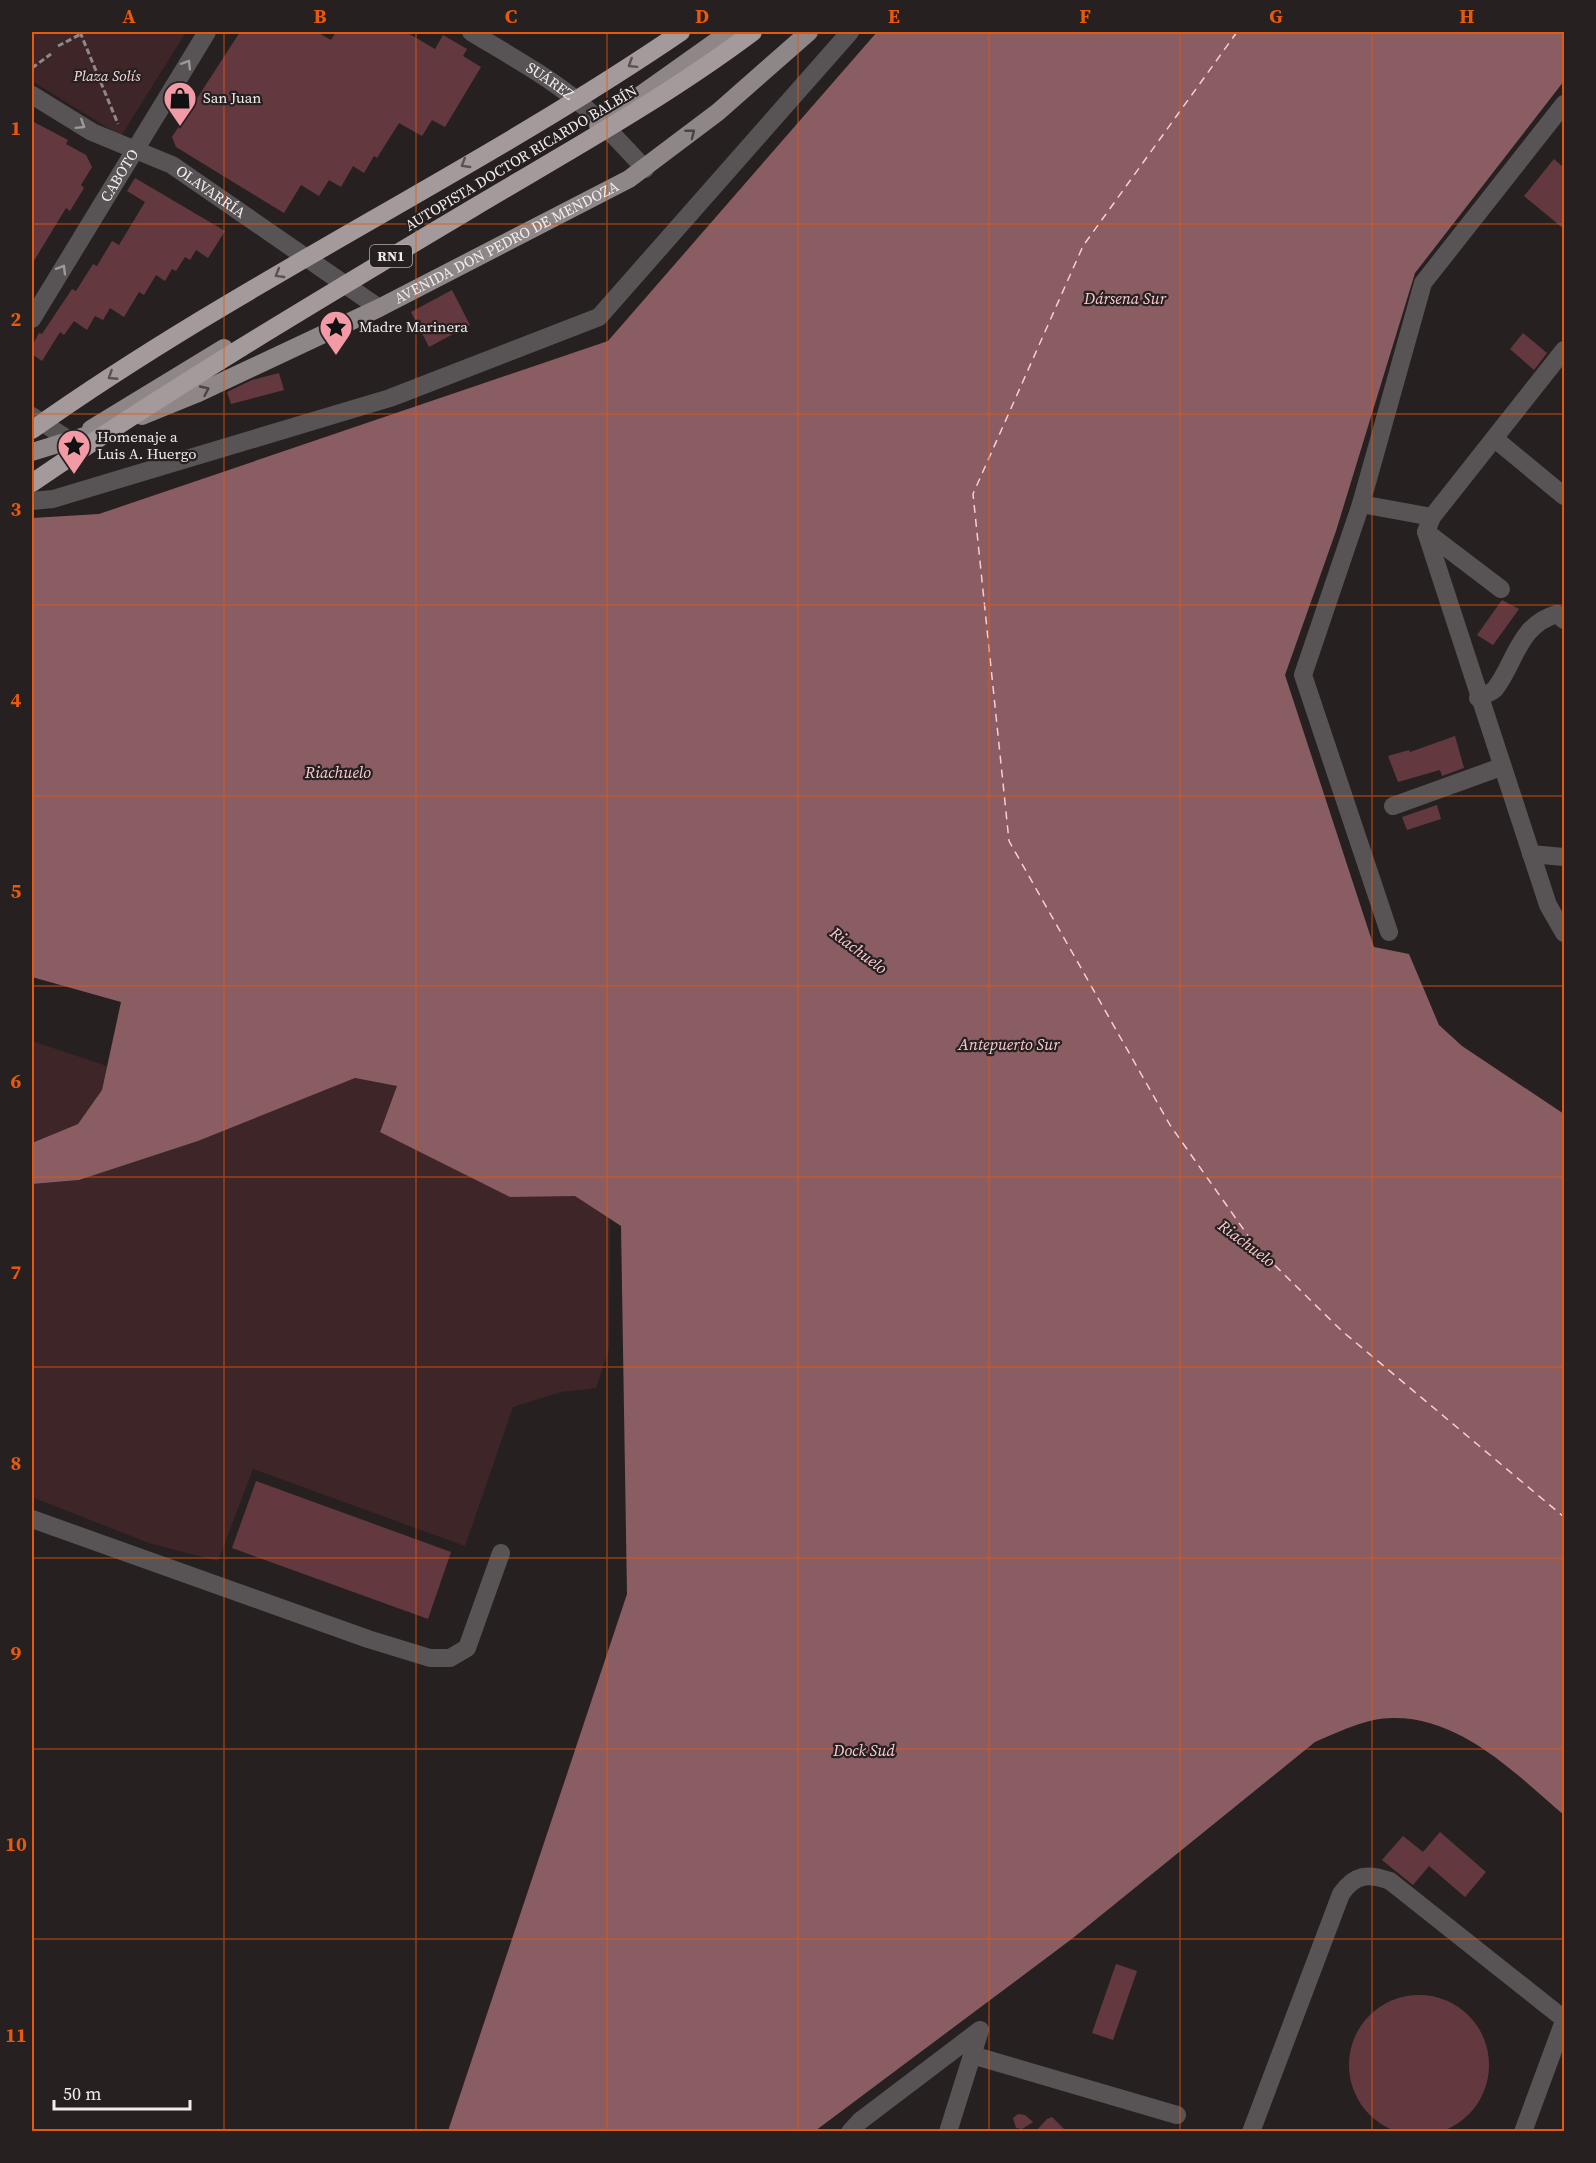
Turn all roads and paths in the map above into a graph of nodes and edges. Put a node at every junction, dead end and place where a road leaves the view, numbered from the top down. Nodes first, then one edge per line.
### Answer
1 (207, 32) edge
2 (471, 32) edge
3 (681, 32) edge
4 (729, 32) edge
5 (753, 32) edge
6 (809, 32) edge
7 (850, 32) edge
8 (80, 33) edge
9 (58, 46) dead end
10 (51, 54) dead end
11 (32, 68) edge
12 (32, 95) edge
13 (1564, 104) edge
14 (602, 122) junction
15 (133, 149) junction
16 (645, 169) junction
17 (337, 279) junction
18 (379, 308) junction
19 (32, 319) edge
20 (1564, 350) edge
21 (32, 416) edge
22 (32, 430) edge
23 (1495, 439) junction
24 (71, 441) junction
25 (32, 452) edge
26 (32, 483) edge
27 (1564, 496) edge
28 (32, 501) edge
29 (1361, 504) junction
30 (1429, 525) junction
31 (1501, 589) dead end
32 (1564, 620) edge
33 (1478, 698) junction
34 (1501, 766) junction
35 (1393, 806) dead end
36 (1531, 854) junction
37 (1564, 857) edge
38 (1389, 932) dead end
39 (1564, 933) edge
40 (32, 1519) edge
41 (501, 1553) dead end
42 (1564, 2020) edge
43 (972, 2055) junction
44 (1177, 2115) dead end
45 (850, 2132) edge
46 (948, 2132) edge
47 (1251, 2132) edge
48 (1523, 2132) edge

15 -> 1 street, CABOTO
2 - 14 street, SUÁREZ
3 -> 22 highway, AUTOPISTA DOCTOR RICARDO BALBÍN / RN1, bridge
4 - 14 main road, AVENIDA DON PEDRO DE MENDOZA
5 - 26 highway, AUTOPISTA DOCTOR RICARDO BALBÍN / RN1, bridge
16 -> 6 main road, AVENIDA DON PEDRO DE MENDOZA
7 - 28 street
8 - 9 path
8 - 15 path
10 - 11 path
12 -> 15 street, OLAVARRÍA
13 - 29 street
14 - 16 street, SUÁREZ
14 - 17 main road, AVENIDA DON PEDRO DE MENDOZA
15 - 17 street, OLAVARRÍA
19 -> 15 street, CABOTO
16 - 18 main road, AVENIDA DON PEDRO DE MENDOZA
17 - 18 street, OLAVARRÍA
17 - 24 main road, AVENIDA DON PEDRO DE MENDOZA
24 -> 18 main road, AVENIDA DON PEDRO DE MENDOZA
20 - 23 street
21 - 24 street
23 - 27 street
23 - 30 street
24 - 25 main road, AVENIDA DON PEDRO DE MENDOZA
29 - 30 street
29 - 38 street
30 - 31 street
30 - 33 street
32 - 33 street
33 - 34 street
34 - 35 street
34 - 36 street
36 - 37 street
36 - 39 street
40 - 41 street
42 - 47 street
42 - 48 street
43 - 44 street
43 - 45 street
43 - 46 street

